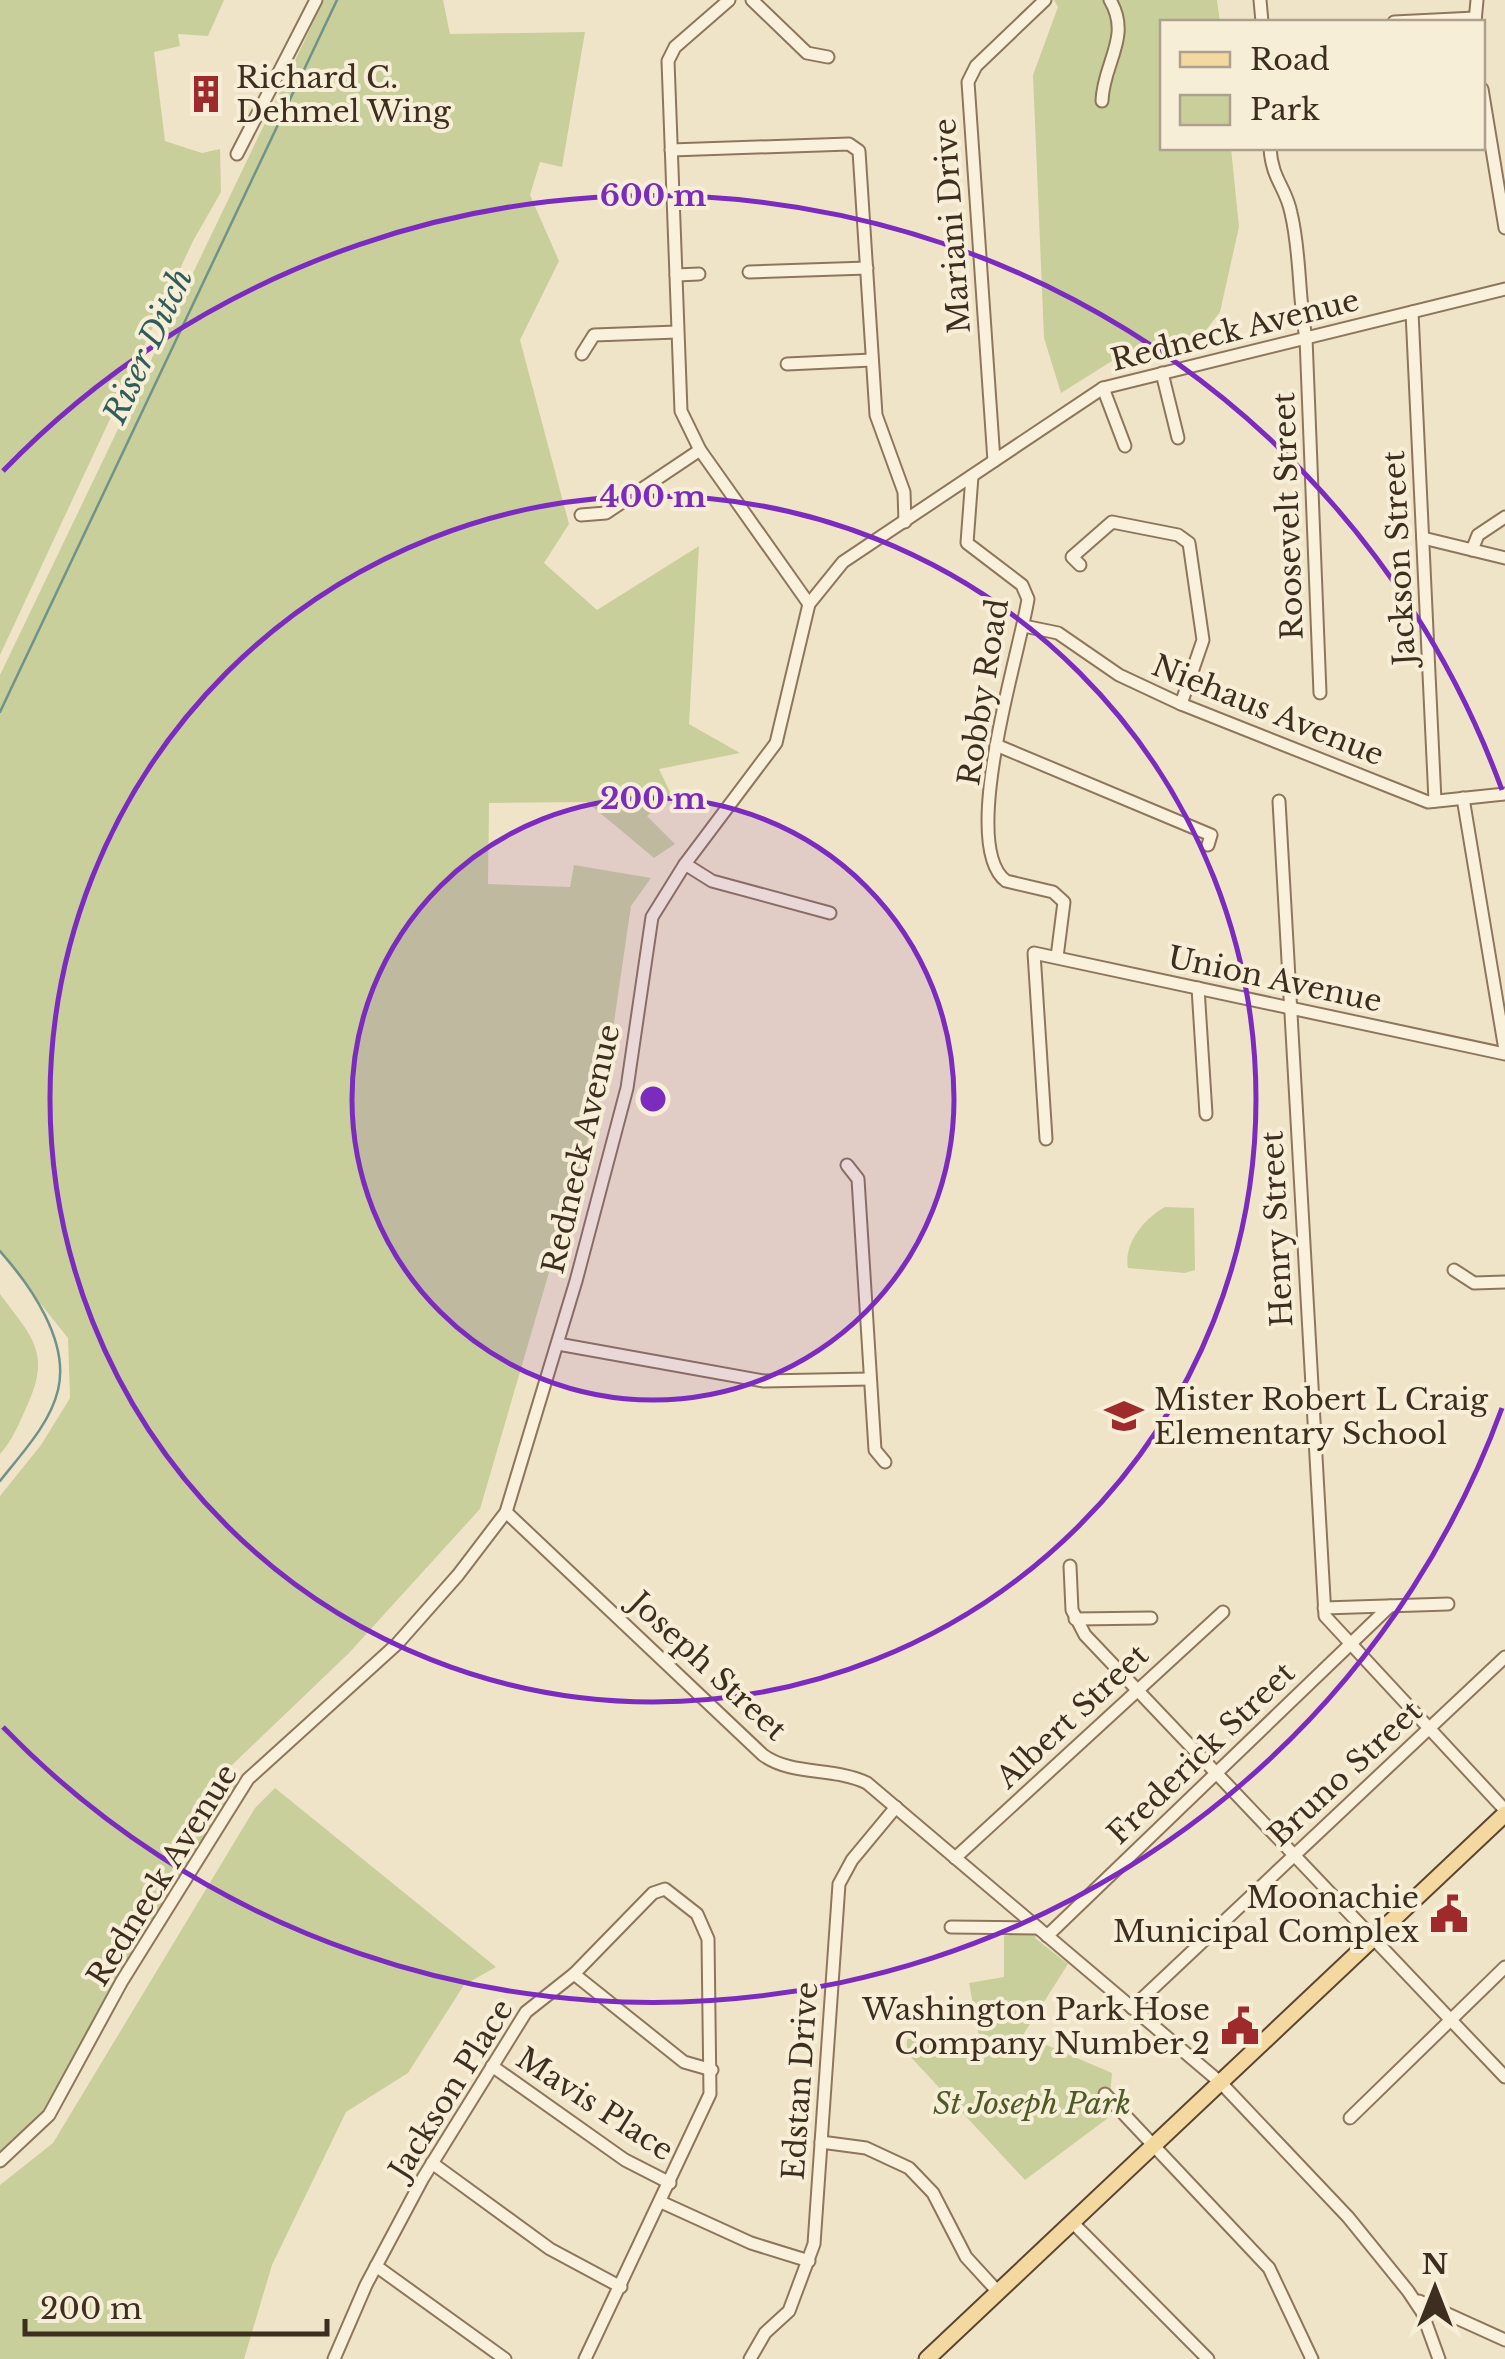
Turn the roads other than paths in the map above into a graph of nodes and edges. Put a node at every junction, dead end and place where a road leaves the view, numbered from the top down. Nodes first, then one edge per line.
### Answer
1 (316, 0) edge
2 (729, 0) edge
3 (752, 0) edge
4 (1045, 0) edge
5 (1110, 0) edge
6 (1476, 0) edge
7 (1475, 20) edge
8 (828, 57) dead end
9 (1102, 101) dead end
10 (1485, 108) edge
11 (671, 150) junction
12 (1270, 150) edge
13 (237, 154) dead end
14 (1505, 228) edge
15 (868, 268) junction
16 (749, 272) dead end
17 (676, 274) junction
18 (699, 274) dead end
19 (1505, 290) edge
20 (1412, 312) junction
21 (677, 332) junction
22 (1306, 338) junction
23 (582, 354) dead end
24 (872, 360) junction
25 (787, 364) dead end
26 (1162, 374) junction
27 (1104, 388) junction
28 (1178, 438) dead end
29 (1125, 446) dead end
30 (700, 450) junction
31 (994, 461) junction
32 (972, 476) junction
33 (581, 515) dead end
34 (1505, 517) edge
35 (905, 522) junction
36 (1423, 538) junction
37 (1472, 550) junction
38 (1505, 558) edge
39 (1080, 565) dead end
40 (809, 604) junction
41 (1024, 626) junction
42 (1320, 693) dead end
43 (1181, 704) junction
44 (996, 745) junction
45 (1505, 794) edge
46 (1463, 798) junction
47 (1279, 801) dead end
48 (1434, 801) junction
49 (1208, 844) dead end
50 (685, 864) junction
51 (830, 913) dead end
52 (1056, 957) junction
53 (1198, 988) junction
54 (1293, 1008) junction
55 (1505, 1052) edge
56 (1206, 1114) dead end
57 (1046, 1139) dead end
58 (847, 1165) dead end
59 (1454, 1270) dead end
60 (1505, 1282) edge
61 (558, 1344) junction
62 (870, 1379) junction
63 (886, 1462) dead end
64 (506, 1512) junction
65 (1070, 1566) dead end
66 (1448, 1604) dead end
67 (1390, 1606) junction
68 (1324, 1608) junction
69 (1224, 1612) dead end
70 (1150, 1618) dead end
71 (1075, 1620) junction
72 (1349, 1645) junction
73 (1505, 1657) edge
74 (1137, 1690) junction
75 (1428, 1729) junction
76 (1216, 1773) junction
77 (896, 1807) junction
78 (1505, 1812) edge
79 (1294, 1856) junction
80 (955, 1858) junction
81 (951, 1927) dead end
82 (1042, 1932) junction
83 (1374, 1940) junction
84 (1505, 1966) edge
85 (574, 1974) junction
86 (1132, 2008) junction
87 (1451, 2020) junction
88 (492, 2066) junction
89 (712, 2070) junction
90 (1505, 2076) edge
91 (1220, 2083) junction
92 (1106, 2094) dead end
93 (1350, 2118) dead end
94 (821, 2142) junction
95 (1155, 2146) junction
96 (0, 2161) edge
97 (432, 2164) junction
98 (670, 2183) junction
99 (661, 2202) junction
100 (1073, 2222) junction
101 (808, 2261) junction
102 (376, 2266) junction
103 (620, 2287) junction
104 (1408, 2291) junction
105 (999, 2293) junction
106 (1505, 2340) edge
107 (334, 2359) edge
108 (504, 2359) edge
109 (585, 2359) edge
110 (750, 2359) edge
111 (928, 2359) edge
112 (1208, 2359) edge
113 (1312, 2359) edge
114 (1439, 2359) edge

1 - 13 street
2 - 11 street
3 - 8 street
4 - 31 street, Mariani Drive
5 - 9 street
6 - 7 street
10 - 14 street
11 - 15 street
11 - 17 street
12 - 22 street, Roosevelt Street
15 - 16 street
15 - 24 street
17 - 18 street
17 - 21 street
19 - 20 street, Redneck Avenue
20 - 22 street, Redneck Avenue
20 - 36 street, Jackson Street
21 - 23 street
21 - 30 street
22 - 26 street, Redneck Avenue
22 - 42 street, Roosevelt Street
24 - 25 street
24 - 35 street
26 - 27 street, Redneck Avenue
26 - 28 street
27 - 29 street
27 - 31 street, Redneck Avenue
30 - 33 street
30 - 40 street
31 - 32 street, Redneck Avenue
32 - 35 street, Redneck Avenue
32 - 41 street, Robby Road
34 - 37 street
35 - 40 street, Redneck Avenue
36 - 37 street
36 - 48 street, Jackson Street
37 - 38 street
39 - 43 street
40 - 50 street, Redneck Avenue
41 - 43 street, Niehaus Avenue
41 - 44 street, Robby Road
43 - 48 street, Niehaus Avenue
44 - 49 street
44 - 52 street, Robby Road
45 - 46 street, Niehaus Avenue
46 - 48 street, Niehaus Avenue
46 - 55 street
47 - 54 street, Henry Street
50 - 51 street
50 - 61 street, Redneck Avenue
52 - 53 street, Union Avenue
52 - 57 street, Union Avenue
53 - 54 street, Union Avenue
53 - 56 street
54 - 55 street, Union Avenue
54 - 68 street, Henry Street
58 - 62 street
59 - 60 street
61 - 62 street
61 - 64 street, Redneck Avenue
62 - 63 street
64 - 77 street, Joseph Street
64 - 96 street, Redneck Avenue
65 - 71 street
66 - 67 street
67 - 68 street
67 - 72 street, Frederick Street
68 - 72 street
69 - 74 street, Albert Street
70 - 71 street
71 - 74 street
72 - 75 street
72 - 76 street, Frederick Street
73 - 75 street, Bruno Street
74 - 76 street
74 - 80 street, Albert Street
75 - 78 street
75 - 79 street, Bruno Street
76 - 79 street
76 - 82 street, Frederick Street
77 - 80 street, Joseph Street
77 - 94 street, Edstan Drive
78 - 83 main road
79 - 83 street
79 - 86 street, Bruno Street
80 - 82 street, Joseph Street
81 - 82 street
82 - 86 street, Joseph Street
83 - 87 street
83 - 91 main road
84 - 87 street
85 - 88 street, Jackson Place
85 - 89 street
85 - 89 street, Jackson Place
86 - 91 street, Joseph Street
87 - 90 street
87 - 93 street
88 - 97 street, Jackson Place
88 - 98 street, Mavis Place
89 - 98 street
91 - 95 main road
91 - 104 street, Joseph Street
92 - 95 street
94 - 101 street, Edstan Drive
94 - 105 street
95 - 100 main road
95 - 113 street
97 - 102 street, Jackson Place
97 - 103 street
98 - 99 street
99 - 101 street
99 - 103 street
100 - 105 main road
100 - 112 street
101 - 110 street, Edstan Drive
102 - 107 street, Jackson Place
102 - 108 street
103 - 109 street
104 - 106 street
104 - 114 street
105 - 111 main road

